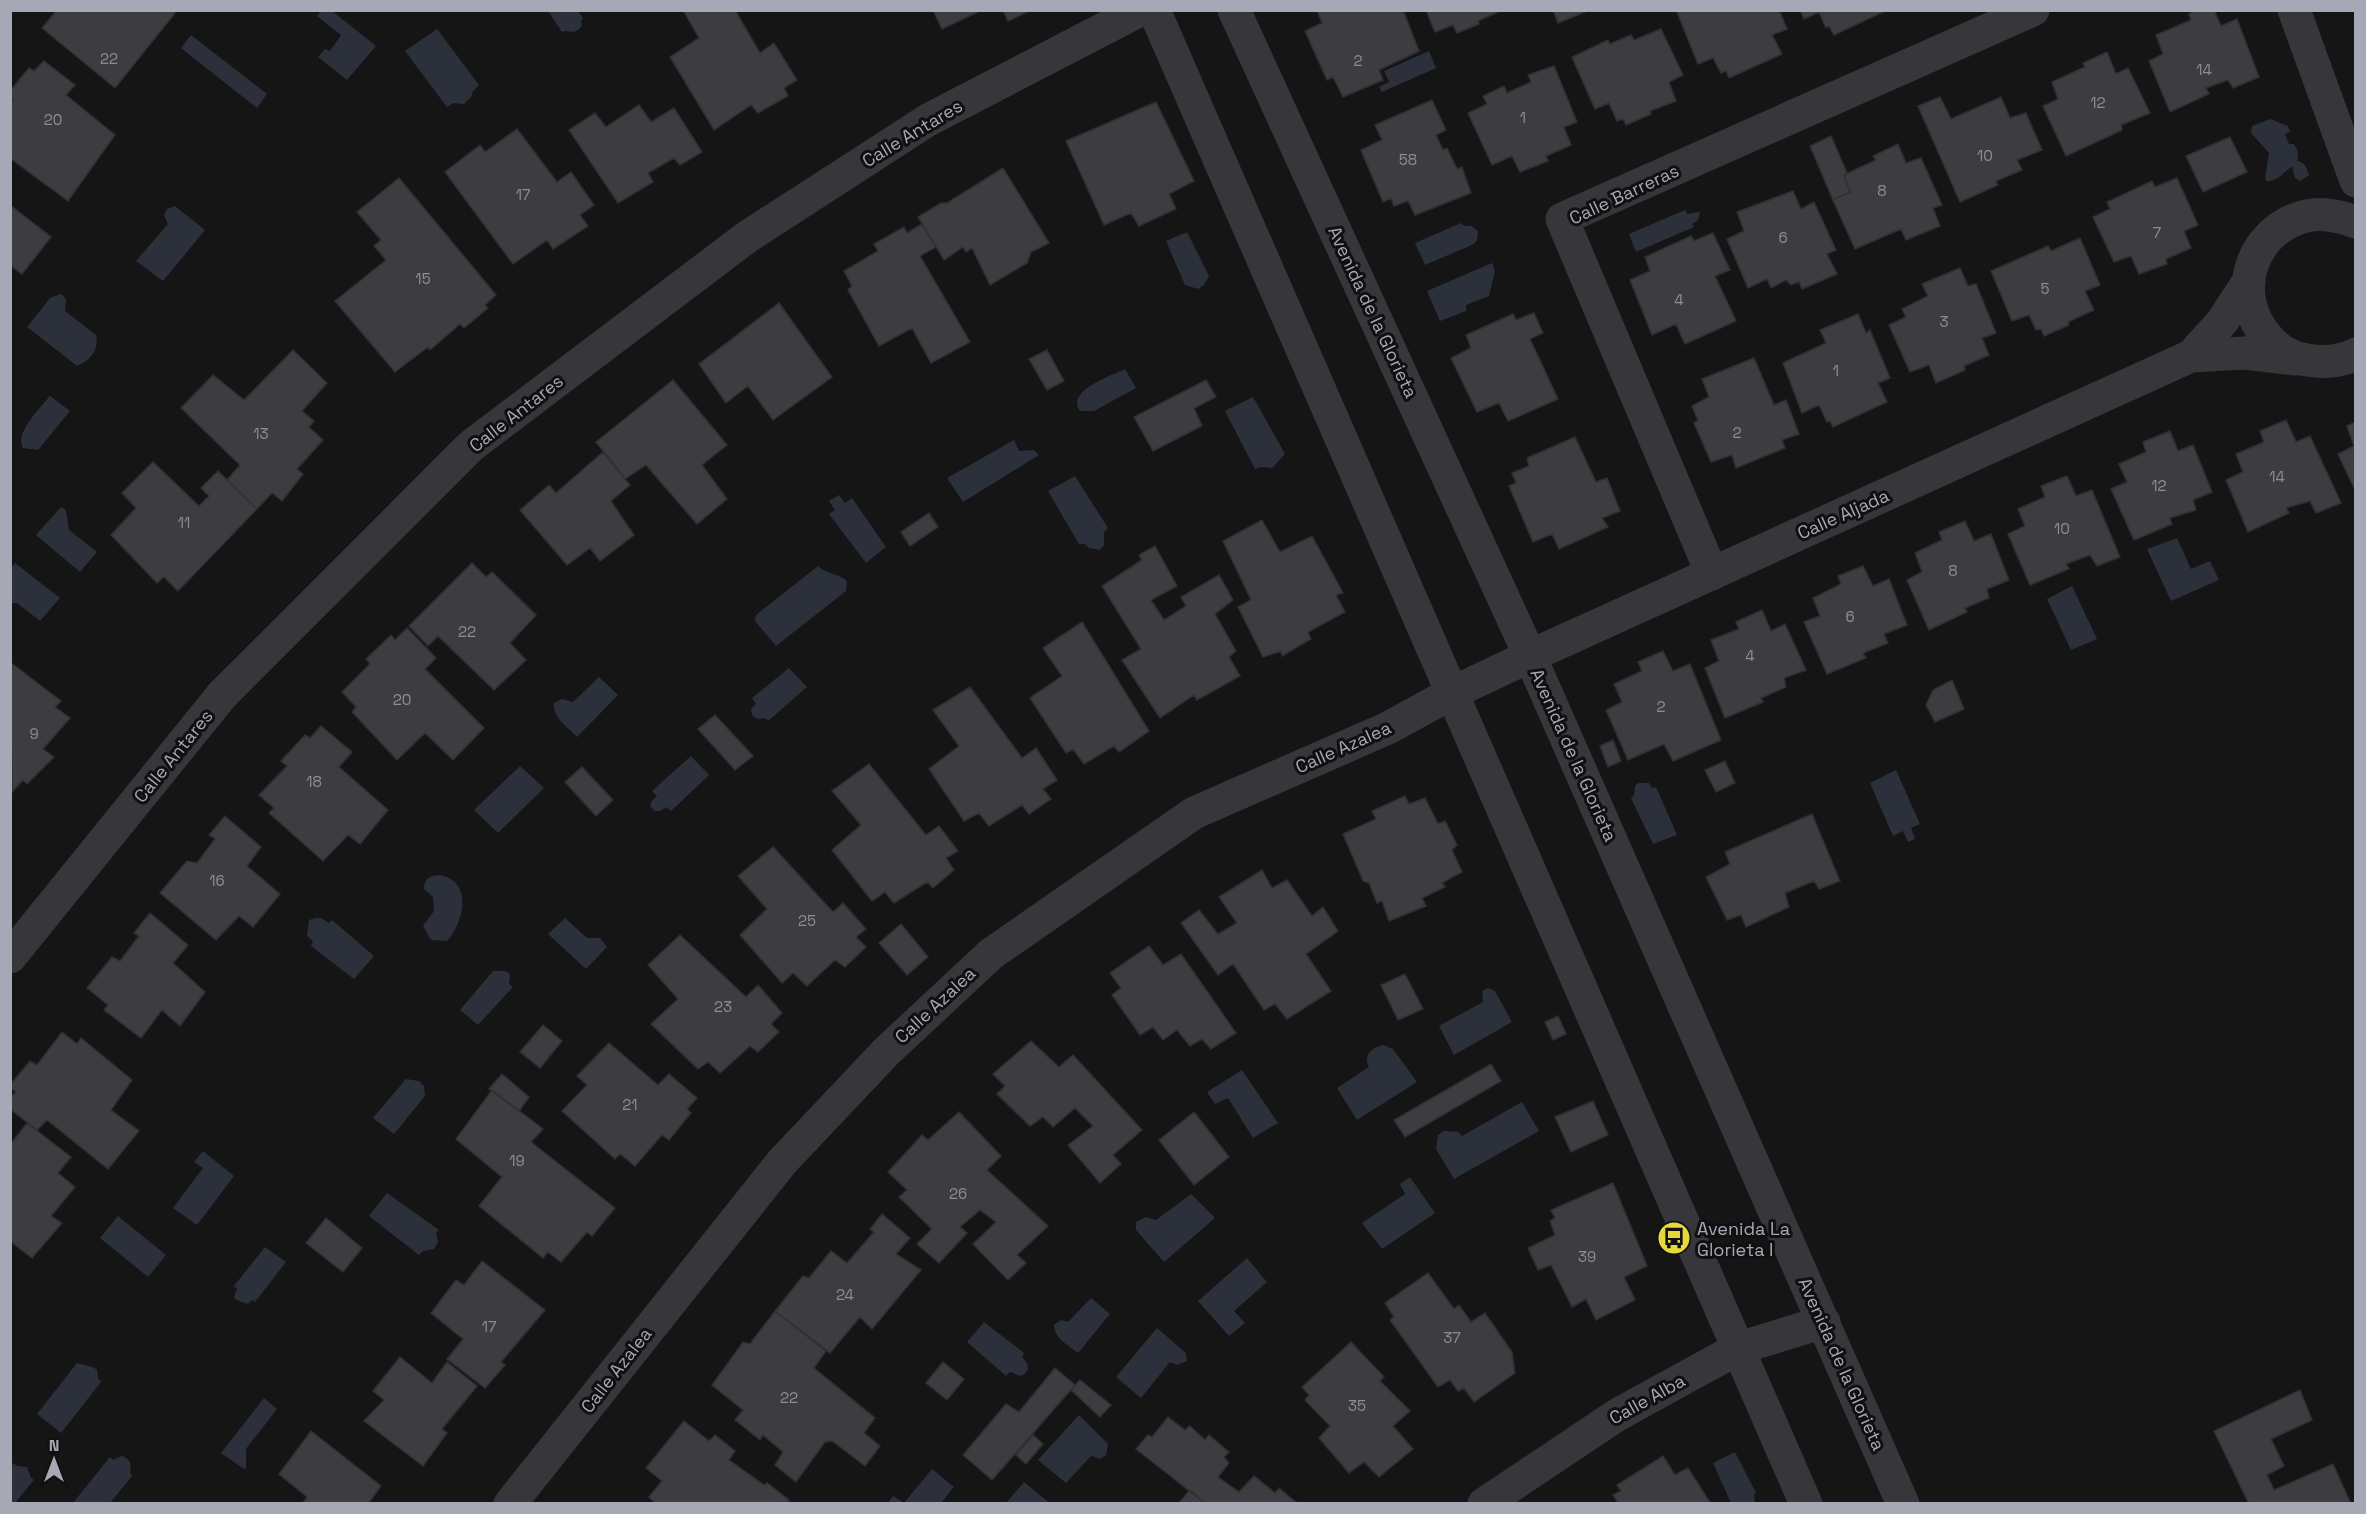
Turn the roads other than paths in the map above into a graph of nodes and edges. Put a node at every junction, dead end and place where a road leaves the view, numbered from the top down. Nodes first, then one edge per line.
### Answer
1 (1140, 10) edge
2 (1154, 10) edge
3 (1234, 10) edge
4 (2033, 10) edge
5 (2294, 10) edge
6 (2355, 181) edge
7 (2355, 222) edge
8 (2248, 282) junction
9 (2355, 354) edge
10 (2191, 356) junction
11 (2298, 359) junction
12 (1712, 574) junction
13 (1530, 656) junction
14 (1496, 672) joint
15 (1452, 693) junction
16 (10, 957) edge
17 (1824, 1322) junction
18 (1739, 1348) junction
19 (510, 1503) edge
20 (1484, 1503) edge
21 (1806, 1503) edge
22 (1903, 1503) edge

1 - 16 street, Calle Antares
2 - 15 street
3 - 13 street, Avenida de la Glorieta
4 - 12 street, Calle Barreras
5 - 6 street
7 - 8 street
8 - 10 street
8 - 11 street
9 - 11 street
10 - 11 street
10 - 12 street, Calle Aljada
12 - 13 street, Calle Aljada
13 - 14 street, Calle Aljada
13 - 17 street, Avenida de la Glorieta
14 - 15 street, Calle Azalea
15 - 18 street
15 - 19 street, Calle Azalea
17 - 18 street, Calle Alba
17 - 22 street, Avenida de la Glorieta
18 - 20 street, Calle Alba
18 - 21 street

